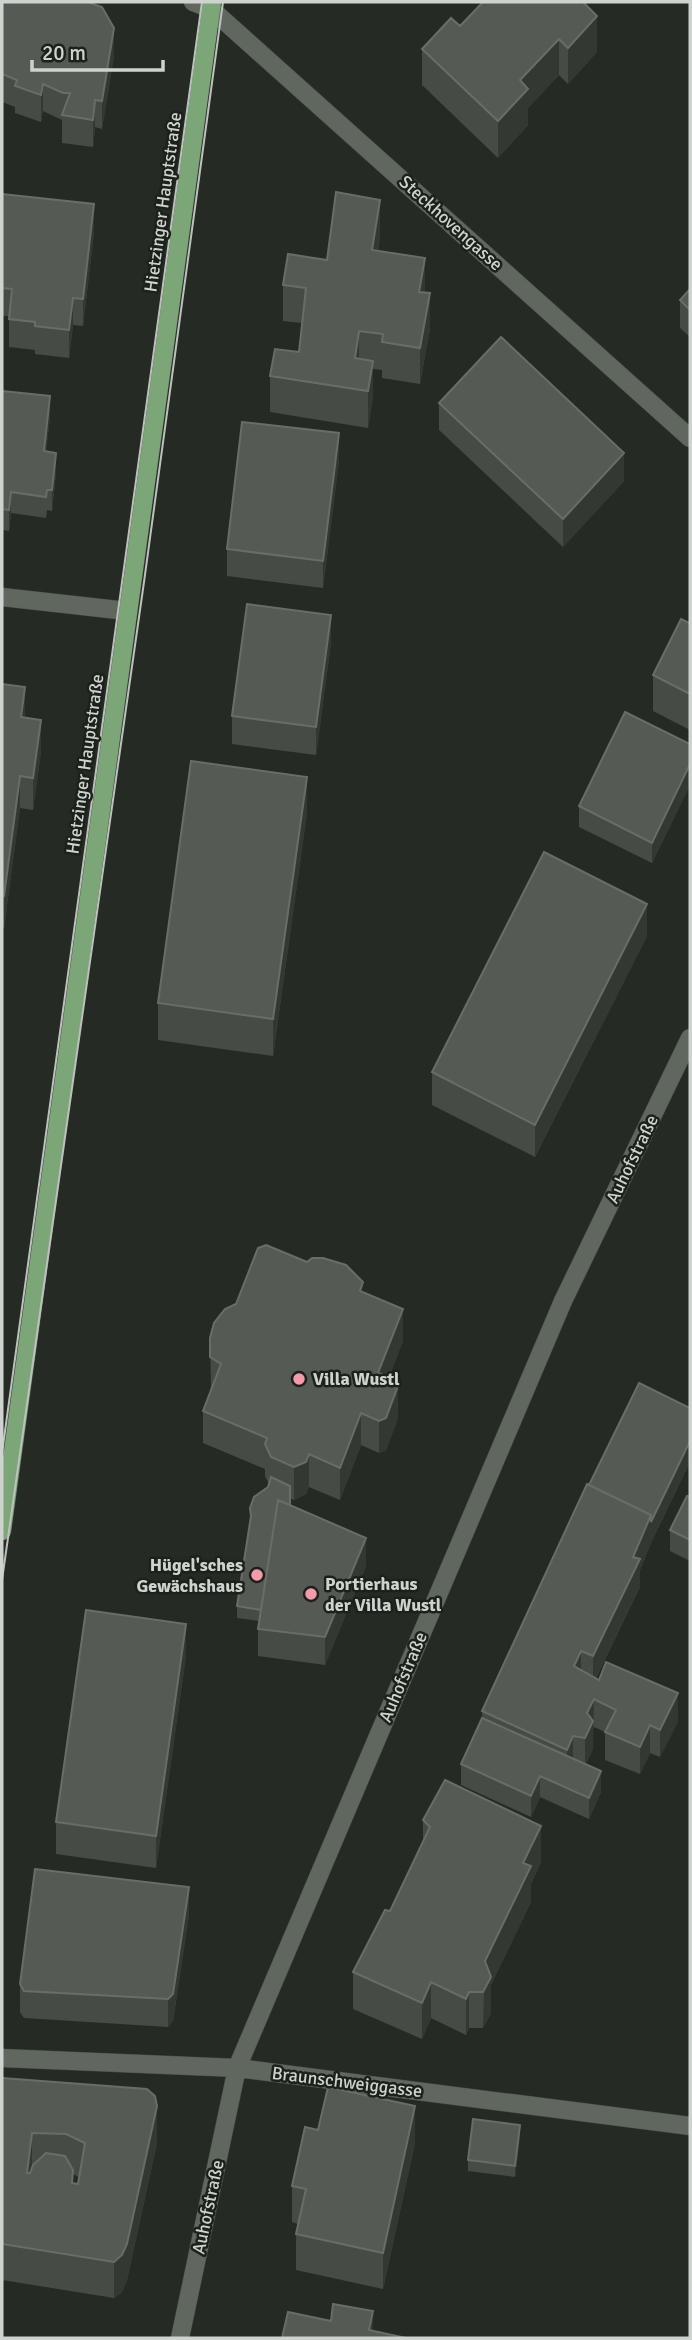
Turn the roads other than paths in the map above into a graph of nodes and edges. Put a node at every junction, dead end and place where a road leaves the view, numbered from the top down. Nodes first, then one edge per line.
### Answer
1 (193, 2) edge
2 (212, 5) edge
3 (690, 438) edge
4 (2, 597) edge
5 (127, 611) junction
6 (690, 1038) edge
7 (6, 1472) edge
8 (2, 1531) edge
9 (2, 2057) edge
10 (237, 2068) junction
11 (690, 2126) edge
12 (180, 2338) edge

1 - 2 street
2 - 3 street, Steckhovengasse
2 - 5 main road, Hietzinger Hauptstraße
4 - 5 street
5 - 7 main road, Hietzinger Hauptstraße
6 - 10 street, Auhofstraße
7 - 8 main road, Hietzinger Hauptstraße
9 - 10 street, Braunschweiggasse
10 - 11 street, Braunschweiggasse
10 - 12 street, Auhofstraße

